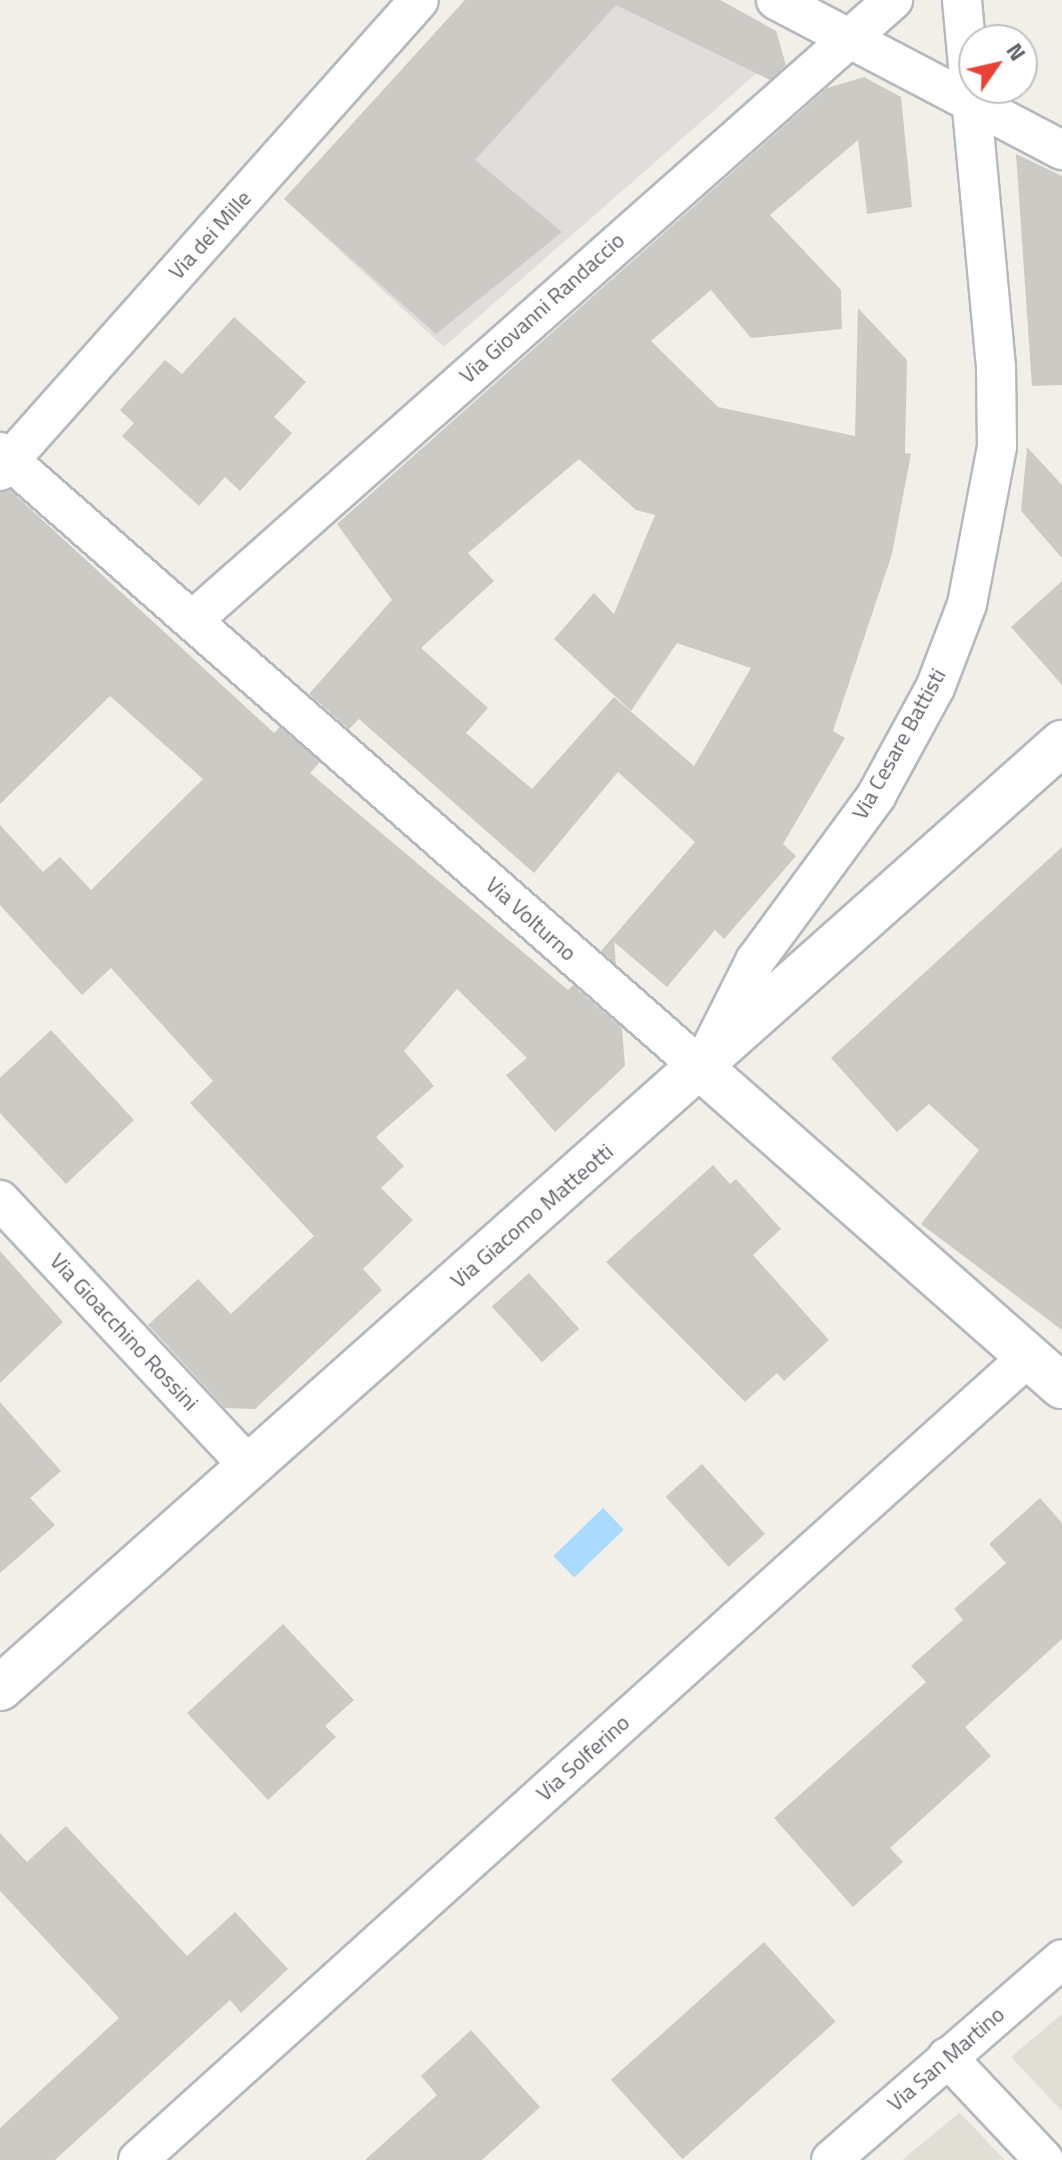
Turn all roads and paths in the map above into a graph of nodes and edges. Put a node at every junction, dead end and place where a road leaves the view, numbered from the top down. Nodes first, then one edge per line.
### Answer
1 (419, 0) edge
2 (776, 0) edge
3 (893, 0) edge
4 (962, 0) edge
5 (845, 36) junction
6 (972, 105) junction
7 (1062, 150) edge
8 (3, 461) edge
9 (194, 619) junction
10 (1062, 743) edge
11 (701, 1068) junction
12 (0, 1200) edge
13 (1028, 1357) junction
14 (1062, 1386) edge
15 (248, 1465) junction
16 (0, 1688) edge
17 (1062, 1959) edge
18 (947, 2057) junction
19 (138, 2160) edge
20 (831, 2160) edge
21 (1044, 2160) edge

1 - 8 street, Via dei Mille
2 - 5 street
3 - 5 street, Via Giovanni Randaccio
4 - 6 street, Via Cesare Battisti
5 - 6 street
5 - 9 street, Via Giovanni Randaccio
6 - 7 street
6 - 11 street, Via Cesare Battisti
8 - 9 street, Via Volturno
9 - 11 street, Via Volturno
10 - 11 street, Via Giacomo Matteotti
11 - 13 street, Via Volturno
11 - 15 street, Via Giacomo Matteotti
12 - 15 street, Via Gioacchino Rossini
13 - 14 street, Via Volturno
13 - 19 street, Via Solferino
15 - 16 street, Via Giacomo Matteotti
17 - 18 street, Via San Martino
18 - 20 street, Via San Martino
18 - 21 street

